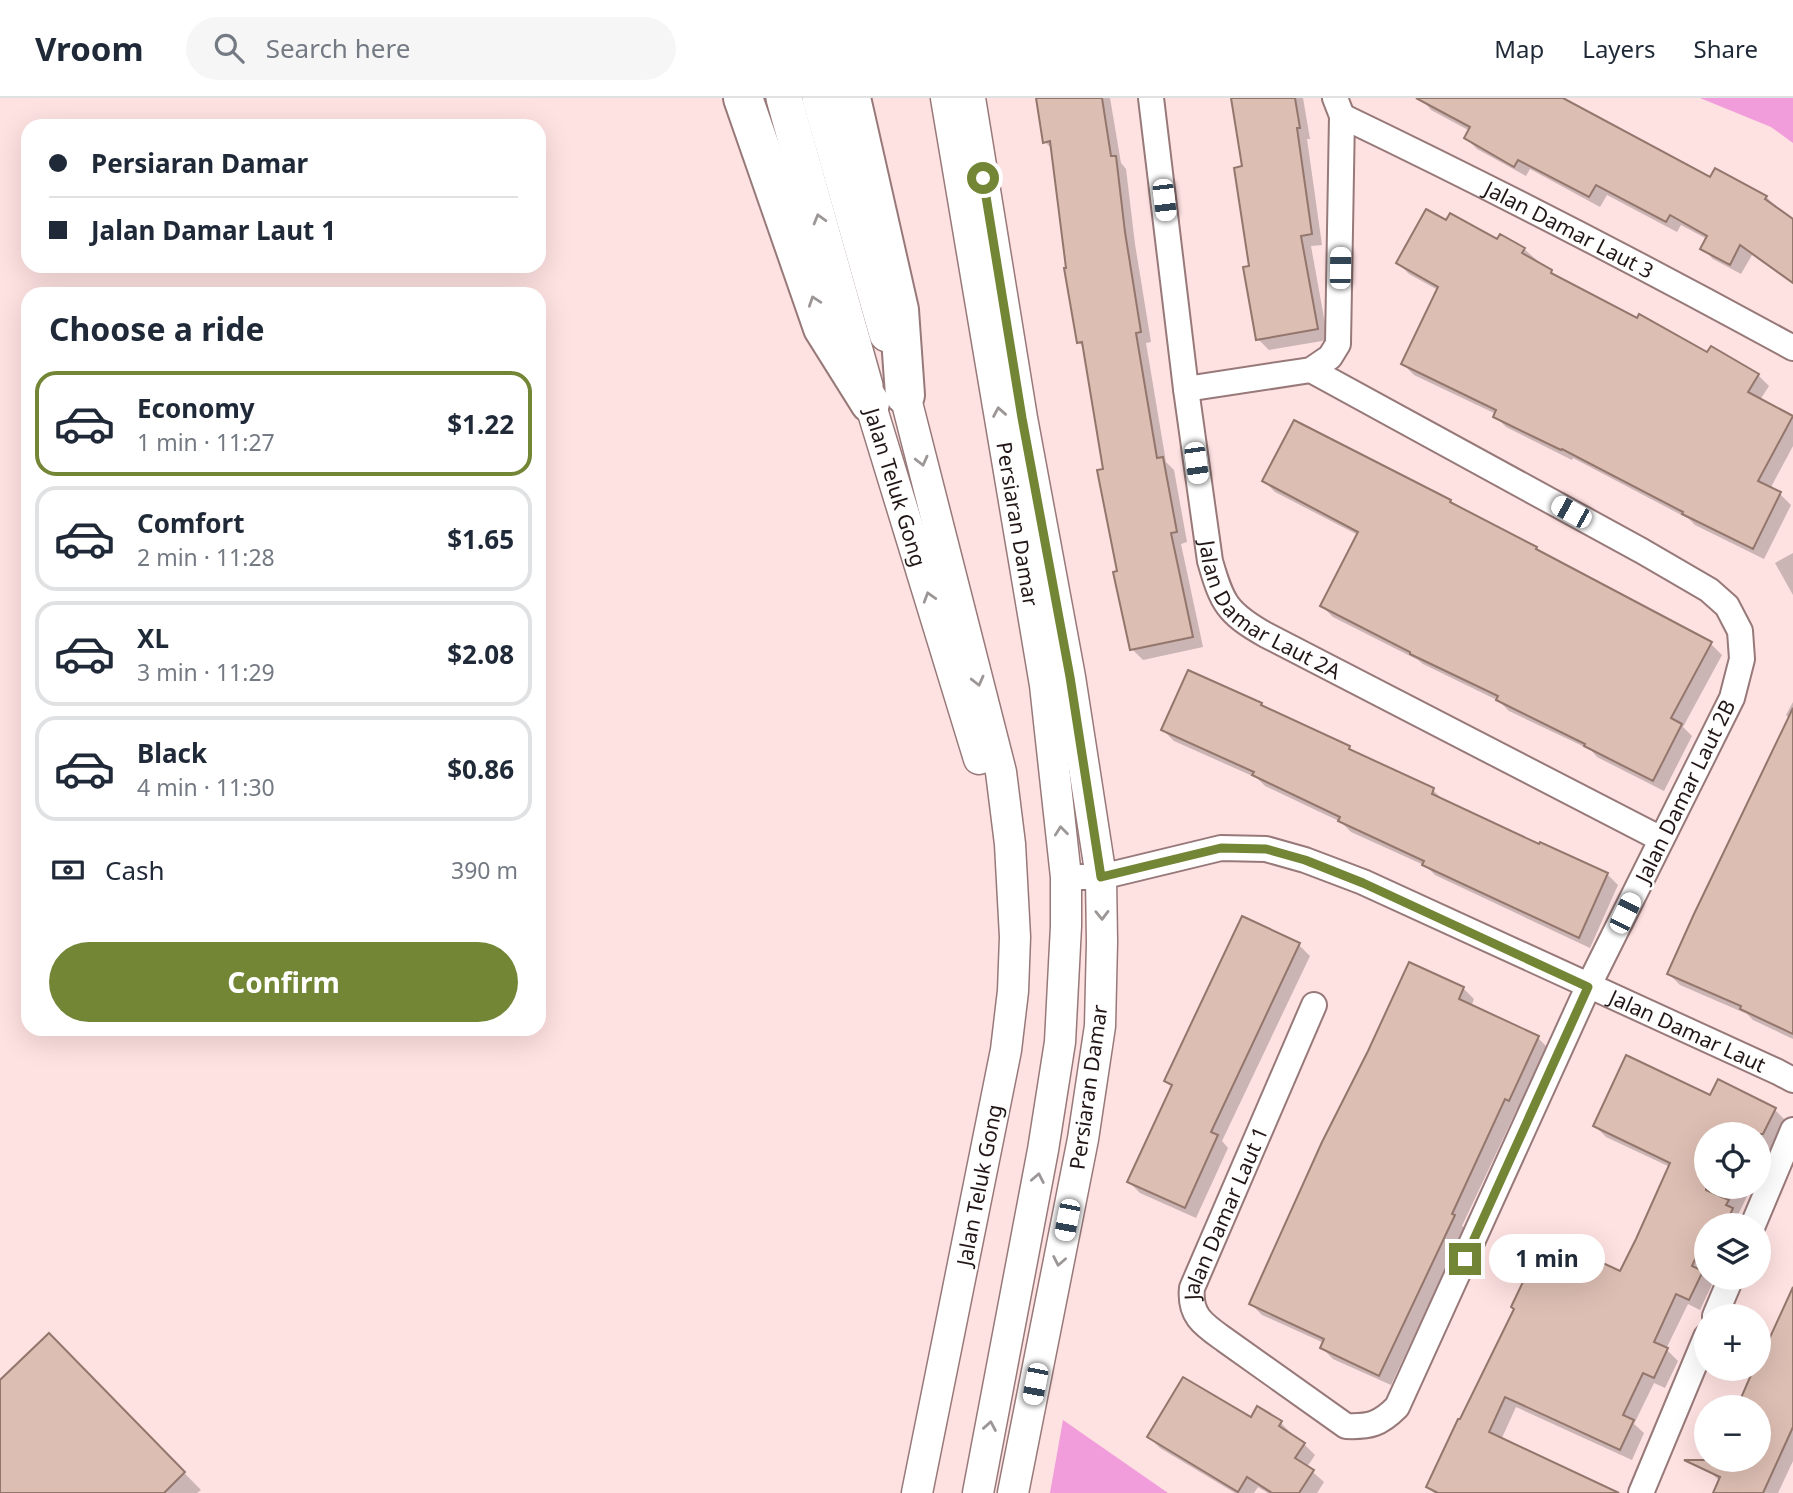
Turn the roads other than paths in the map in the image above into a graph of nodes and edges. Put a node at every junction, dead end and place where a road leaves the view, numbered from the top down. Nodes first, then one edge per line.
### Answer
1 (743, 98) edge
2 (784, 98) edge
3 (820, 98) edge
4 (851, 98) edge
5 (946, 98) edge
6 (970, 98) edge
7 (1152, 98) edge
8 (1338, 107) edge
9 (1793, 348) edge
10 (1311, 370) junction
11 (1186, 389) junction
12 (887, 399) junction
13 (1661, 839) junction
14 (1066, 877) junction
15 (1101, 877) junction
16 (1588, 987) junction
17 (1314, 1006) dead end
18 (1793, 1080) edge
19 (1793, 1130) edge
20 (1758, 1213) edge
21 (1694, 1367) edge
22 (917, 1493) edge
23 (978, 1493) edge
24 (1013, 1493) edge
25 (1641, 1493) edge

12 -> 1 main road
12 -> 2 main road, Jalan Teluk Gong
3 - 12 main road, Jalan Teluk Gong
4 - 12 main road
14 -> 5 street, Persiaran Damar
6 - 15 street, Persiaran Damar
7 - 11 street, Jalan Damar Laut 2A
8 - 9 street, Jalan Damar Laut 3
8 - 10 street
10 - 11 street
10 - 13 street, Jalan Damar Laut 2B
11 - 13 street, Jalan Damar Laut 2A
12 - 22 street, Jalan Teluk Gong
13 - 16 street, Jalan Damar Laut 2B
14 - 15 street, Jalan Damar Laut
23 -> 14 street, Persiaran Damar
15 - 16 street, Jalan Damar Laut
15 -> 24 street, Persiaran Damar
16 - 17 street, Jalan Damar Laut 1
16 - 18 street, Jalan Damar Laut
19 - 20 street
21 - 25 street

